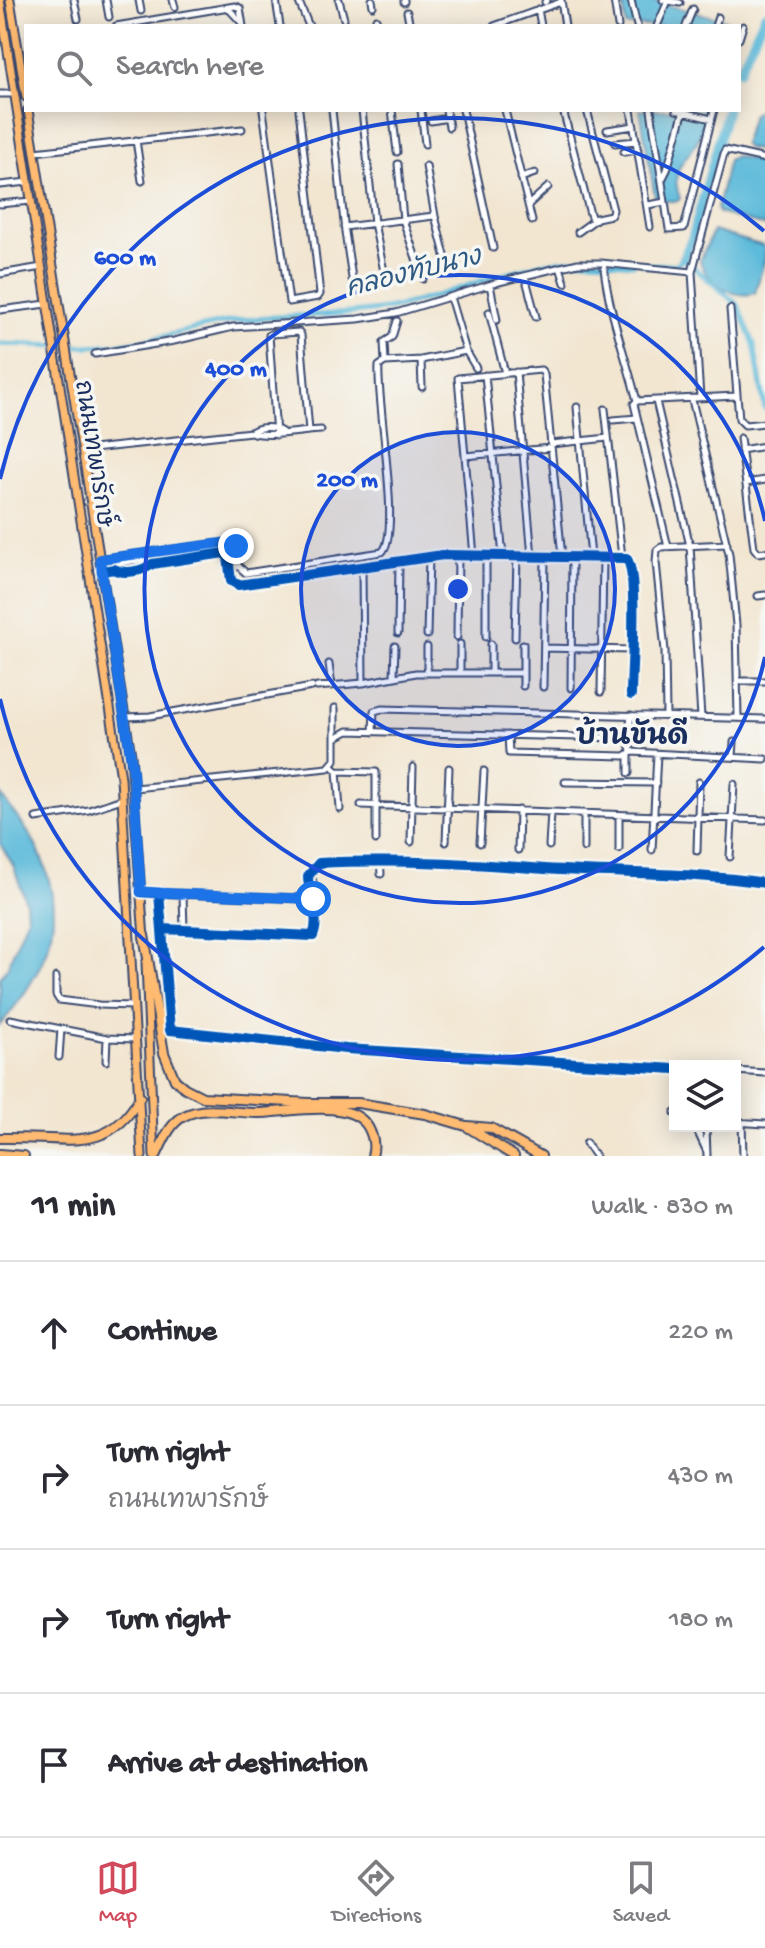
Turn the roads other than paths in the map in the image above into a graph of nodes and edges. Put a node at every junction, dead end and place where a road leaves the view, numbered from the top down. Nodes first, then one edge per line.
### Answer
1 (0, 0) edge
2 (10, 0) edge
3 (74, 0) edge
4 (106, 0) edge
5 (139, 0) edge
6 (276, 0) edge
7 (298, 0) edge
8 (339, 0) edge
9 (614, 0) edge
10 (631, 0) edge
11 (666, 0) edge
12 (561, 1) edge
13 (680, 3) dead end
14 (538, 9) junction
15 (693, 9) dead end
16 (141, 11) dead end
17 (407, 12) dead end
18 (109, 17) dead end
19 (718, 17) dead end
20 (78, 19) dead end
21 (344, 19) dead end
22 (512, 22) edge
23 (128, 24) edge
24 (242, 24) edge
25 (280, 24) edge
26 (308, 24) edge
27 (410, 24) edge
28 (541, 24) edge
29 (565, 24) edge
30 (618, 24) edge
31 (637, 24) edge
32 (658, 24) edge
33 (687, 24) edge
34 (716, 24) edge
35 (743, 26) dead end
36 (741, 32) edge
37 (24, 40) edge
38 (16, 42) junction
39 (24, 86) edge
40 (0, 94) edge
41 (15, 94) junction
42 (28, 112) edge
43 (263, 112) edge
44 (299, 112) edge
45 (332, 112) edge
46 (362, 112) edge
47 (392, 112) edge
48 (421, 112) edge
49 (446, 112) edge
50 (463, 112) edge
51 (505, 112) edge
52 (564, 112) edge
53 (588, 112) edge
54 (631, 112) edge
55 (651, 112) edge
56 (681, 112) edge
57 (685, 112) edge
58 (713, 112) edge
59 (448, 118) junction
60 (711, 119) junction
61 (431, 121) dead end
62 (634, 126) junction
63 (449, 127) dead end
64 (242, 129) dead end
65 (607, 130) dead end
66 (136, 140) junction
67 (637, 141) junction
68 (615, 143) dead end
69 (425, 144) dead end
70 (638, 150) junction
71 (35, 152) junction
72 (397, 152) dead end
73 (624, 152) dead end
74 (765, 159) edge
75 (398, 164) dead end
76 (426, 166) dead end
77 (535, 173) dead end
78 (521, 178) junction
79 (662, 180) junction
80 (142, 181) dead end
81 (28, 182) junction
82 (0, 185) edge
83 (548, 187) dead end
84 (31, 201) junction
85 (665, 202) junction
86 (0, 204) edge
87 (528, 205) junction
88 (648, 205) junction
89 (435, 216) junction
90 (596, 219) junction
91 (403, 220) junction
92 (532, 221) dead end
93 (374, 223) junction
94 (344, 227) junction
95 (650, 227) dead end
96 (578, 232) dead end
97 (493, 248) dead end
98 (447, 263) dead end
99 (42, 267) junction
100 (560, 267) junction
101 (604, 268) dead end
102 (692, 272) junction
103 (0, 274) edge
104 (525, 275) junction
105 (423, 279) dead end
106 (386, 281) dead end
107 (565, 283) dead end
108 (490, 285) junction
109 (354, 291) dead end
110 (450, 297) junction
111 (48, 304) junction
112 (730, 309) dead end
113 (0, 310) edge
114 (489, 312) dead end
115 (536, 317) dead end
116 (497, 320) dead end
117 (397, 321) dead end
118 (466, 351) junction
119 (95, 354) dead end
120 (421, 360) junction
121 (385, 362) junction
122 (476, 368) dead end
123 (516, 372) junction
124 (505, 373) junction
125 (485, 375) junction
126 (422, 387) dead end
127 (736, 396) junction
128 (700, 398) junction
129 (692, 400) junction
130 (637, 401) junction
131 (656, 401) junction
132 (577, 407) dead end
133 (605, 409) dead end
134 (637, 418) junction
135 (613, 420) dead end
136 (765, 423) edge
137 (321, 430) dead end
138 (309, 431) junction
139 (278, 432) junction
140 (608, 438) junction
141 (740, 438) dead end
142 (580, 440) junction
143 (551, 446) junction
144 (765, 446) edge
145 (83, 450) junction
146 (523, 450) junction
147 (741, 450) junction
148 (493, 453) junction
149 (465, 456) junction
150 (765, 480) edge
151 (746, 483) junction
152 (727, 544) junction
153 (690, 546) junction
154 (668, 547) junction
155 (765, 552) edge
156 (458, 555) junction
157 (429, 556) junction
158 (474, 556) junction
159 (486, 556) junction
160 (503, 556) junction
161 (517, 556) junction
162 (532, 557) junction
163 (545, 557) junction
164 (562, 557) junction
165 (572, 557) junction
166 (591, 557) junction
167 (603, 557) junction
168 (622, 557) junction
169 (100, 559) junction
170 (399, 561) junction
171 (362, 566) junction
172 (102, 571) junction
173 (112, 633) junction
174 (398, 633) dead end
175 (100, 635) junction
176 (427, 635) dead end
177 (457, 637) dead end
178 (486, 637) dead end
179 (515, 638) dead end
180 (460, 644) dead end
181 (491, 644) dead end
182 (523, 644) dead end
183 (395, 646) dead end
184 (427, 647) dead end
185 (544, 648) junction
186 (572, 649) junction
187 (602, 649) junction
188 (632, 650) junction
189 (329, 664) dead end
190 (427, 672) junction
191 (460, 672) junction
192 (491, 672) junction
193 (523, 673) junction
194 (394, 676) junction
195 (738, 681) junction
196 (765, 681) edge
197 (363, 683) junction
198 (332, 686) junction
199 (523, 686) dead end
200 (543, 687) dead end
201 (571, 688) dead end
202 (601, 692) dead end
203 (631, 695) dead end
204 (335, 708) dead end
205 (631, 715) junction
206 (666, 715) junction
207 (125, 717) junction
208 (701, 717) junction
209 (738, 718) junction
210 (765, 719) edge
211 (373, 732) junction
212 (508, 735) junction
213 (337, 737) junction
214 (628, 742) junction
215 (734, 742) dead end
216 (630, 754) junction
217 (657, 754) junction
218 (733, 758) junction
219 (765, 759) edge
220 (413, 767) dead end
221 (335, 768) junction
222 (449, 768) dead end
223 (484, 771) dead end
224 (629, 773) dead end
225 (565, 782) dead end
226 (699, 782) dead end
227 (656, 783) junction
228 (734, 784) dead end
229 (135, 788) junction
230 (122, 799) junction
231 (377, 804) junction
232 (361, 805) dead end
233 (413, 806) junction
234 (447, 808) junction
235 (340, 809) dead end
236 (482, 809) junction
237 (519, 810) junction
238 (551, 812) junction
239 (584, 813) junction
240 (619, 815) junction
241 (655, 816) junction
242 (698, 817) junction
243 (36, 818) dead end
244 (733, 818) junction
245 (765, 820) edge
246 (376, 840) dead end
247 (411, 842) dead end
248 (446, 842) dead end
249 (480, 843) dead end
250 (549, 846) dead end
251 (584, 848) dead end
252 (619, 849) dead end
253 (518, 850) dead end
254 (652, 850) dead end
255 (697, 851) dead end
256 (730, 857) dead end
257 (380, 860) junction
258 (381, 874) dead end
259 (765, 883) edge
260 (141, 892) junction
261 (159, 893) junction
262 (183, 894) junction
263 (313, 899) junction
264 (162, 929) junction
265 (184, 930) junction
266 (144, 935) junction
267 (56, 977) dead end
268 (135, 1006) junction
269 (10, 1019) dead end
270 (61, 1029) junction
271 (107, 1038) junction
272 (137, 1039) junction
273 (59, 1057) dead end
274 (106, 1061) dead end
275 (669, 1069) edge
276 (741, 1071) edge
277 (765, 1073) edge
278 (140, 1097) junction
279 (741, 1122) edge
280 (765, 1124) edge
281 (466, 1126) junction
282 (698, 1132) edge
283 (706, 1132) edge
284 (739, 1132) edge
285 (0, 1138) edge
286 (586, 1143) dead end
287 (0, 1154) edge
288 (707, 1154) edge
289 (24, 1156) edge
290 (142, 1156) edge
291 (155, 1156) edge
292 (372, 1156) edge
293 (514, 1156) edge
294 (541, 1156) edge
295 (595, 1156) edge
296 (743, 1156) edge

1 - 41 main road, ถนนเทพารักษ์
2 - 38 main road
3 - 20 street
4 - 18 street
5 - 16 street
6 - 25 street
7 - 26 street
8 - 21 street
9 - 30 street
10 - 31 street
11 - 13 street
11 - 32 street
12 - 14 street
12 - 29 street
14 - 22 street
14 - 28 street
15 - 33 street
17 - 27 street
19 - 34 street
23 - 24 street
35 - 36 street
37 - 38 street
38 - 39 main road
40 - 41 street
41 - 81 main road, ถนนเทพารักษ์
42 - 71 main road, ถนนเทพารักษ์
43 - 44 street
45 - 94 street
46 - 93 street
47 - 72 street
48 - 69 street
49 - 59 street
50 - 97 street
51 - 78 street
52 - 90 street
53 - 90 street
54 - 62 street
55 - 79 street
56 - 79 street
57 - 60 street
58 - 60 street
59 - 61 street
59 - 63 street
60 - 85 street
62 - 65 street
62 - 67 street
64 - 66 street
66 - 71 street
66 - 80 street
67 - 68 street
67 - 70 street
70 - 73 street
70 - 88 street
71 - 145 main road, ถนนเทพารักษ์
74 - 102 street
75 - 91 street
76 - 89 street
77 - 78 street
78 - 87 street
79 - 85 street
81 - 82 street
81 - 84 main road, ถนนเทพารักษ์
83 - 87 street
84 - 86 street
84 - 99 main road, ถนนเทพารักษ์
85 - 88 street
87 - 92 street
88 - 95 street
89 - 91 street
89 - 98 street
90 - 96 street
91 - 93 street
91 - 105 street
93 - 94 street
93 - 106 street
94 - 109 street
99 - 103 street
99 - 111 main road, ถนนเทพารักษ์
100 - 102 street
100 - 104 street
100 - 107 street
101 - 130 street
102 - 128 street
104 - 108 street
104 - 115 street
108 - 110 street
108 - 116 street
110 - 118 street
110 - 119 street
111 - 113 street
111 - 175 main road, ถนนเทพารักษ์
112 - 127 street
114 - 124 street
117 - 121 street
118 - 120 street
118 - 122 street
120 - 121 street
120 - 126 street
121 - 169 street
123 - 124 street
123 - 143 street
123 - 146 street
124 - 125 street
125 - 148 street
125 - 149 street
127 - 128 street
127 - 136 street
128 - 129 street
129 - 131 street
129 - 152 street
130 - 131 street
130 - 134 street
131 - 153 street
132 - 142 street
133 - 140 street
134 - 135 street
134 - 154 street
137 - 138 street
138 - 139 street
138 - 139 street
139 - 145 street
140 - 142 street
140 - 168 street
141 - 147 street
142 - 143 street
142 - 166 street
143 - 146 street
143 - 164 street
144 - 147 street
145 - 169 main road, ถนนเทพารักษ์
146 - 148 street
146 - 162 street
147 - 151 street
148 - 149 street
148 - 160 street
149 - 158 street
150 - 151 street
151 - 155 street
152 - 153 street
152 - 195 street
153 - 154 street
153 - 208 street
154 - 206 street
156 - 157 street
156 - 158 street
156 - 177 street
157 - 170 street
157 - 176 street
158 - 159 street
159 - 160 street
159 - 178 street
160 - 161 street
161 - 162 street
161 - 179 street
162 - 163 street
163 - 164 street
163 - 185 street
164 - 165 street
165 - 166 street
165 - 186 street
166 - 167 street
167 - 168 street
167 - 187 street
168 - 188 street
169 - 172 main road, ถนนเทพารักษ์
170 - 171 street
170 - 174 street
171 - 172 street
171 - 197 street
172 - 173 main road, ถนนเทพารักษ์
173 - 175 main road
173 - 207 main road, ถนนเทพารักษ์
175 - 230 main road, ถนนเทพารักษ์
180 - 191 street
181 - 192 street
182 - 193 street
183 - 194 street
184 - 190 street
185 - 186 street
185 - 200 street
186 - 187 street
186 - 201 street
187 - 188 street
187 - 202 street
188 - 203 street
189 - 198 street
190 - 191 street
190 - 194 street
191 - 192 street
192 - 193 street
193 - 199 street
194 - 197 street
195 - 196 street
195 - 209 street
197 - 198 street
198 - 207 street
204 - 213 street
205 - 206 street
205 - 211 street
205 - 214 street
206 - 208 street
207 - 229 main road, ถนนเทพารักษ์
208 - 209 street
209 - 210 street
211 - 212 street
211 - 213 street
212 - 214 street
212 - 216 street
213 - 221 street
214 - 216 street
215 - 218 street
216 - 217 street
216 - 224 street
217 - 218 street
217 - 227 street
218 - 219 street
220 - 233 street
221 - 229 street
221 - 231 street
221 - 235 street
222 - 234 street
223 - 236 street
225 - 227 street
226 - 242 street
227 - 241 street
228 - 244 street
229 - 260 main road, ถนนเทพารักษ์
230 - 243 street
230 - 268 main road, ถนนเทพารักษ์
231 - 232 street
231 - 233 street
231 - 246 street
233 - 234 street
233 - 247 street
234 - 236 street
234 - 248 street
236 - 237 street
236 - 249 street
237 - 238 street
237 - 253 street
238 - 239 street
238 - 250 street
239 - 240 street
239 - 251 street
240 - 241 street
240 - 252 street
241 - 242 street
241 - 254 street
242 - 244 street
242 - 255 street
244 - 245 street
244 - 256 street
257 - 258 street
257 - 259 street
257 - 263 street
260 - 261 street
260 - 266 main road, ถนนเทพารักษ์
261 - 262 street
261 - 264 street
262 - 263 street
262 - 265 street
263 - 265 street
264 - 265 street
264 - 275 street
266 - 281 highway
266 - 291 main road, ถนนเทพารักษ์
267 - 268 street
268 - 272 main road, ถนนเทพารักษ์
269 - 270 street
270 - 271 street
270 - 273 street
271 - 272 street
271 - 274 street
272 - 278 main road, ถนนเทพารักษ์
276 - 277 street
278 - 285 highway
278 - 290 main road, ถนนเทพารักษ์
279 - 280 street
281 - 293 highway
281 - 294 highway
282 - 288 street
283 - 288 street
284 - 296 street
286 - 295 street
287 - 289 highway
291 - 292 highway

